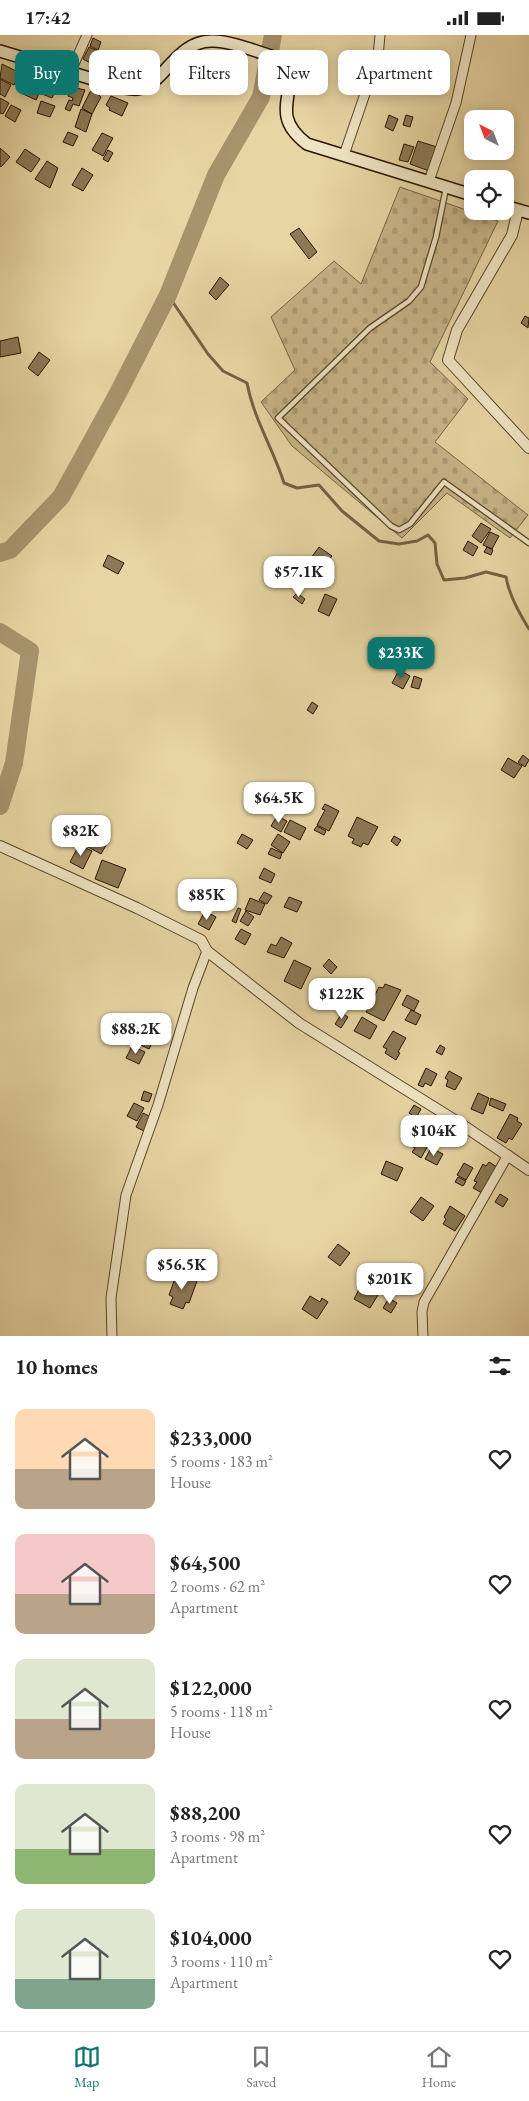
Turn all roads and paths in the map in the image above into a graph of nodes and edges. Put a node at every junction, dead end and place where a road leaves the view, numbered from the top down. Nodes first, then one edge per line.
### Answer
1 (87, 35) edge
2 (380, 35) edge
3 (470, 35) edge
4 (0, 51) edge
5 (79, 53) edge
6 (15, 56) edge
7 (79, 76) edge
8 (344, 155) junction
9 (429, 181) junction
10 (446, 187) junction
11 (464, 193) edge
12 (524, 211) edge
13 (529, 448) edge
14 (529, 543) edge
15 (0, 846) edge
16 (207, 951) junction
17 (508, 1155) junction
18 (529, 1170) edge
19 (112, 1336) edge
20 (423, 1336) edge

1 - 5 street
2 - 8 street
3 - 9 street
4 - 6 main road
7 - 8 main road
8 - 9 main road
9 - 10 main road
10 - 11 main road
10 - 14 lane
12 - 13 street
15 - 16 street
16 - 17 street
16 - 19 street
17 - 18 street
17 - 20 street

